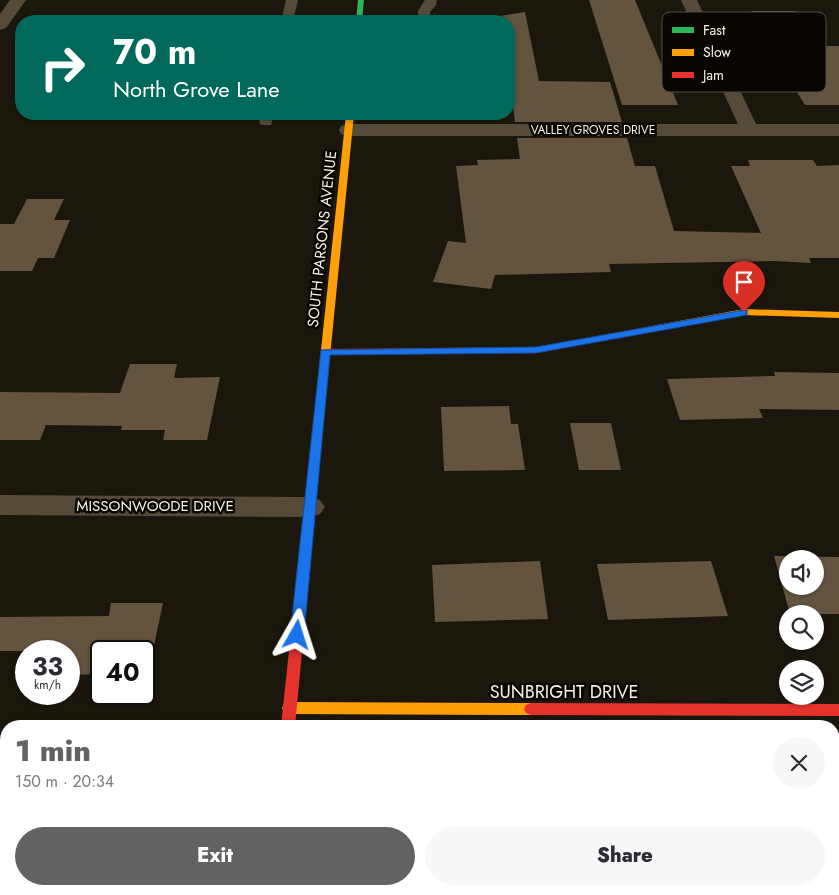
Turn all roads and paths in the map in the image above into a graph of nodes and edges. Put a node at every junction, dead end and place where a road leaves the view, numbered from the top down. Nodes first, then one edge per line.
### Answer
1 (18, 0) edge
2 (292, 0) edge
3 (361, 0) edge
4 (430, 0) edge
5 (690, 0) edge
6 (696, 12) edge
7 (288, 15) edge
8 (360, 15) edge
9 (425, 15) edge
10 (0, 24) edge
11 (732, 92) edge
12 (349, 122) edge
13 (750, 130) junction
14 (839, 130) edge
15 (839, 315) edge
16 (325, 352) junction
17 (0, 505) edge
18 (310, 507) junction
19 (290, 708) junction
20 (839, 710) edge
21 (289, 720) edge

1 - 10 street
2 - 7 lane
3 - 8 street
4 - 9 lane
5 - 6 street
11 - 13 street
12 - 13 street, VALLEY GROVES DRIVE
12 - 16 street, SOUTH PARSONS AVENUE
13 - 14 street, VALLEY GROVES DRIVE
15 - 16 street
16 - 18 street, SOUTH PARSONS AVENUE
17 - 18 street, MISSONWOODE DRIVE
18 - 19 street, SOUTH PARSONS AVENUE
19 - 20 street, SUNBRIGHT DRIVE
19 - 21 street, SOUTH PARSONS AVENUE

